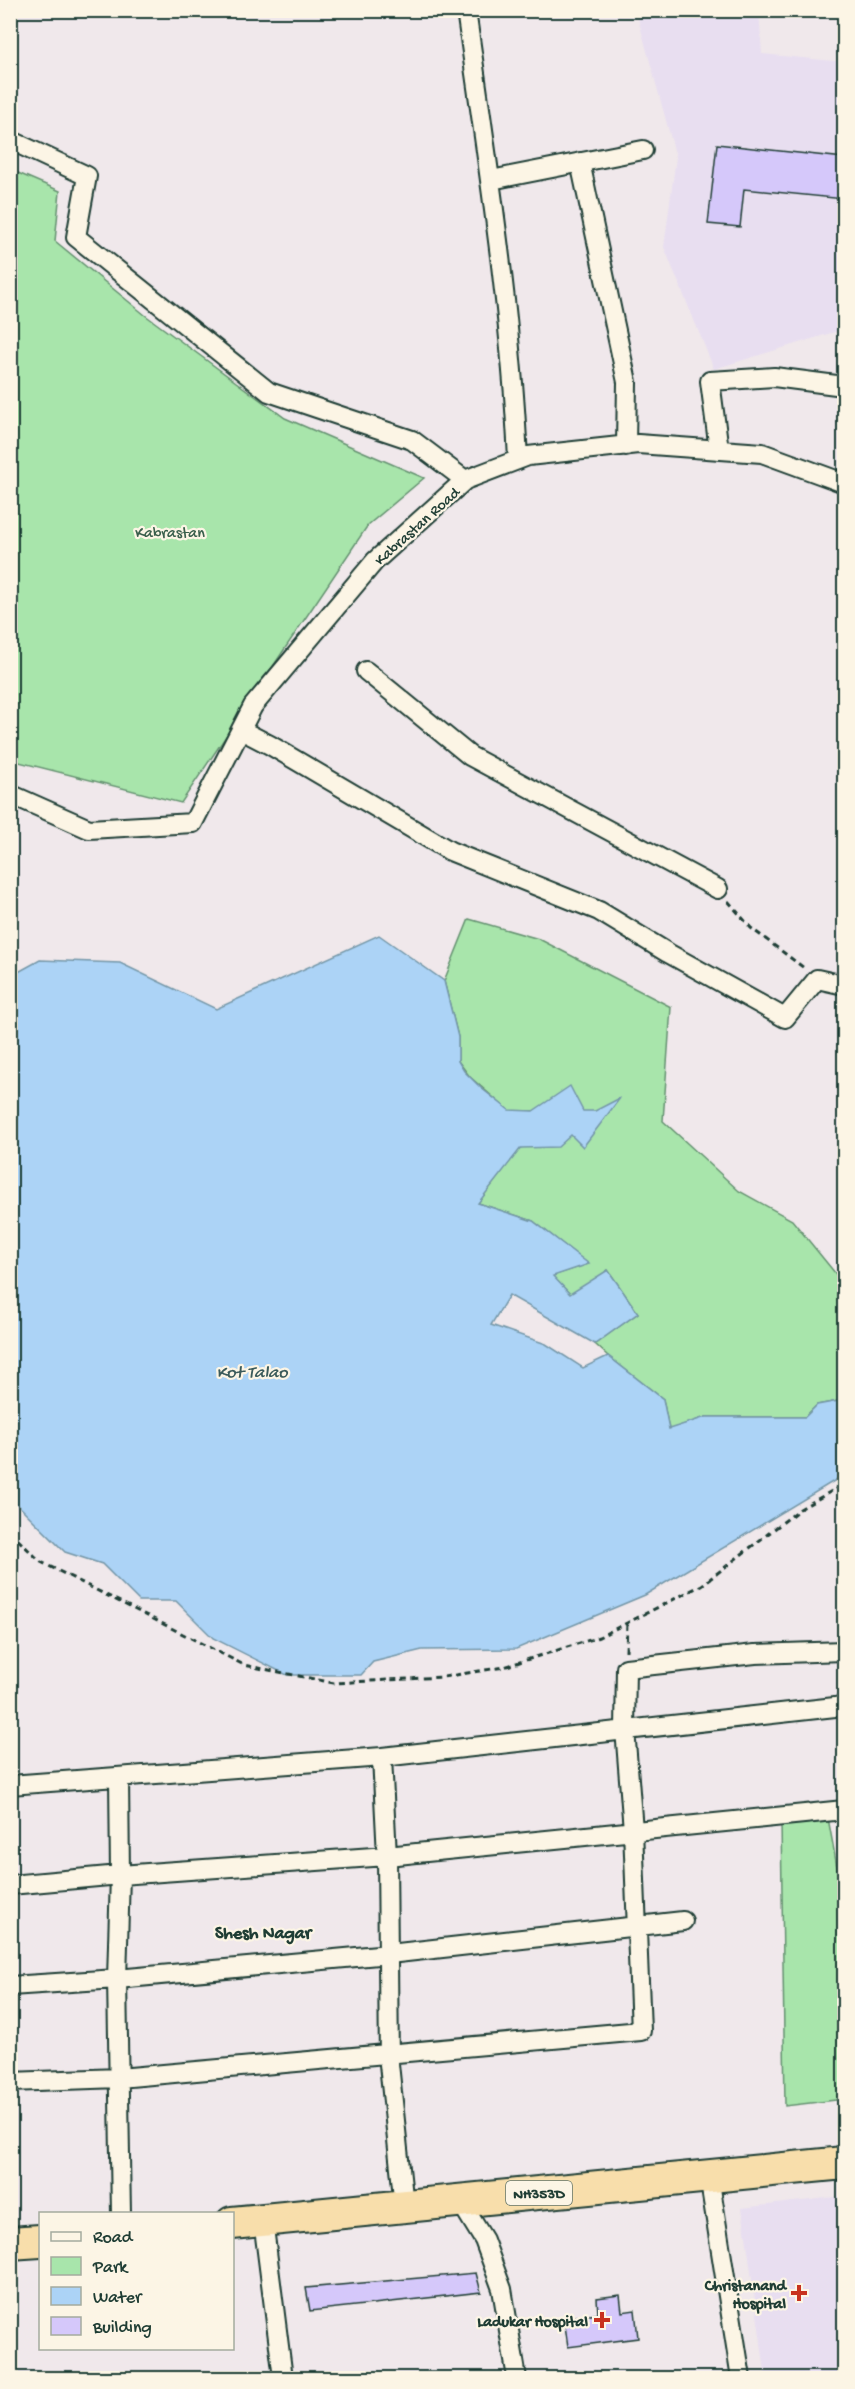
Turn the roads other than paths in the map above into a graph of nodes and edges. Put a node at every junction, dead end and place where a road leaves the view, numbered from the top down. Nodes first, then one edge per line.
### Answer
1 (466, 10) edge
2 (10, 140) edge
3 (643, 150) dead end
4 (580, 162) junction
5 (491, 180) junction
6 (844, 386) edge
7 (626, 446) junction
8 (718, 450) junction
9 (518, 460) junction
10 (465, 480) junction
11 (844, 483) edge
12 (366, 671) dead end
13 (241, 730) junction
14 (10, 794) edge
15 (718, 889) road end
16 (844, 986) edge
17 (844, 1651) edge
18 (844, 1706) edge
19 (625, 1729) junction
20 (382, 1757) junction
21 (119, 1777) junction
22 (10, 1785) edge
23 (844, 1810) edge
24 (633, 1830) junction
25 (387, 1856) junction
26 (120, 1875) junction
27 (10, 1885) edge
28 (683, 1921) dead end
29 (636, 1926) junction
30 (389, 1954) junction
31 (117, 1979) junction
32 (10, 1986) edge
33 (389, 2054) junction
34 (119, 2078) junction
35 (10, 2082) edge
36 (844, 2163) edge
37 (709, 2176) junction
38 (460, 2201) junction
39 (404, 2206) junction
40 (121, 2212) edge
41 (248, 2221) edge
42 (39, 2241) edge
43 (10, 2243) edge
44 (283, 2379) edge
45 (517, 2379) edge
46 (741, 2379) edge

1 - 5 street
2 - 10 street
3 - 4 street
4 - 5 street
4 - 7 street
5 - 9 street
6 - 8 street
7 - 8 street, Kabrastan Road
7 - 9 street, Kabrastan Road
8 - 11 street, Kabrastan Road
9 - 10 street, Kabrastan Road
10 - 13 street, Kabrastan Road
12 - 15 street
13 - 14 street, Kabrastan Road
13 - 16 street
17 - 19 street
18 - 19 street
19 - 20 street
19 - 24 street
20 - 21 street
20 - 25 street
21 - 22 street
21 - 26 street
23 - 24 street
24 - 25 street
24 - 29 street
25 - 26 street
25 - 30 street
26 - 27 street
26 - 31 street
28 - 29 street
29 - 30 street
29 - 33 street
30 - 31 street
30 - 33 street
31 - 32 street
31 - 34 street
33 - 34 street
33 - 39 street
34 - 35 street
34 - 40 street
36 - 37 highway, NH353D
37 - 38 highway, NH353D
37 - 46 street
38 - 39 highway, NH353D
38 - 45 street
39 - 41 highway, NH353D
41 - 44 street
42 - 43 highway

